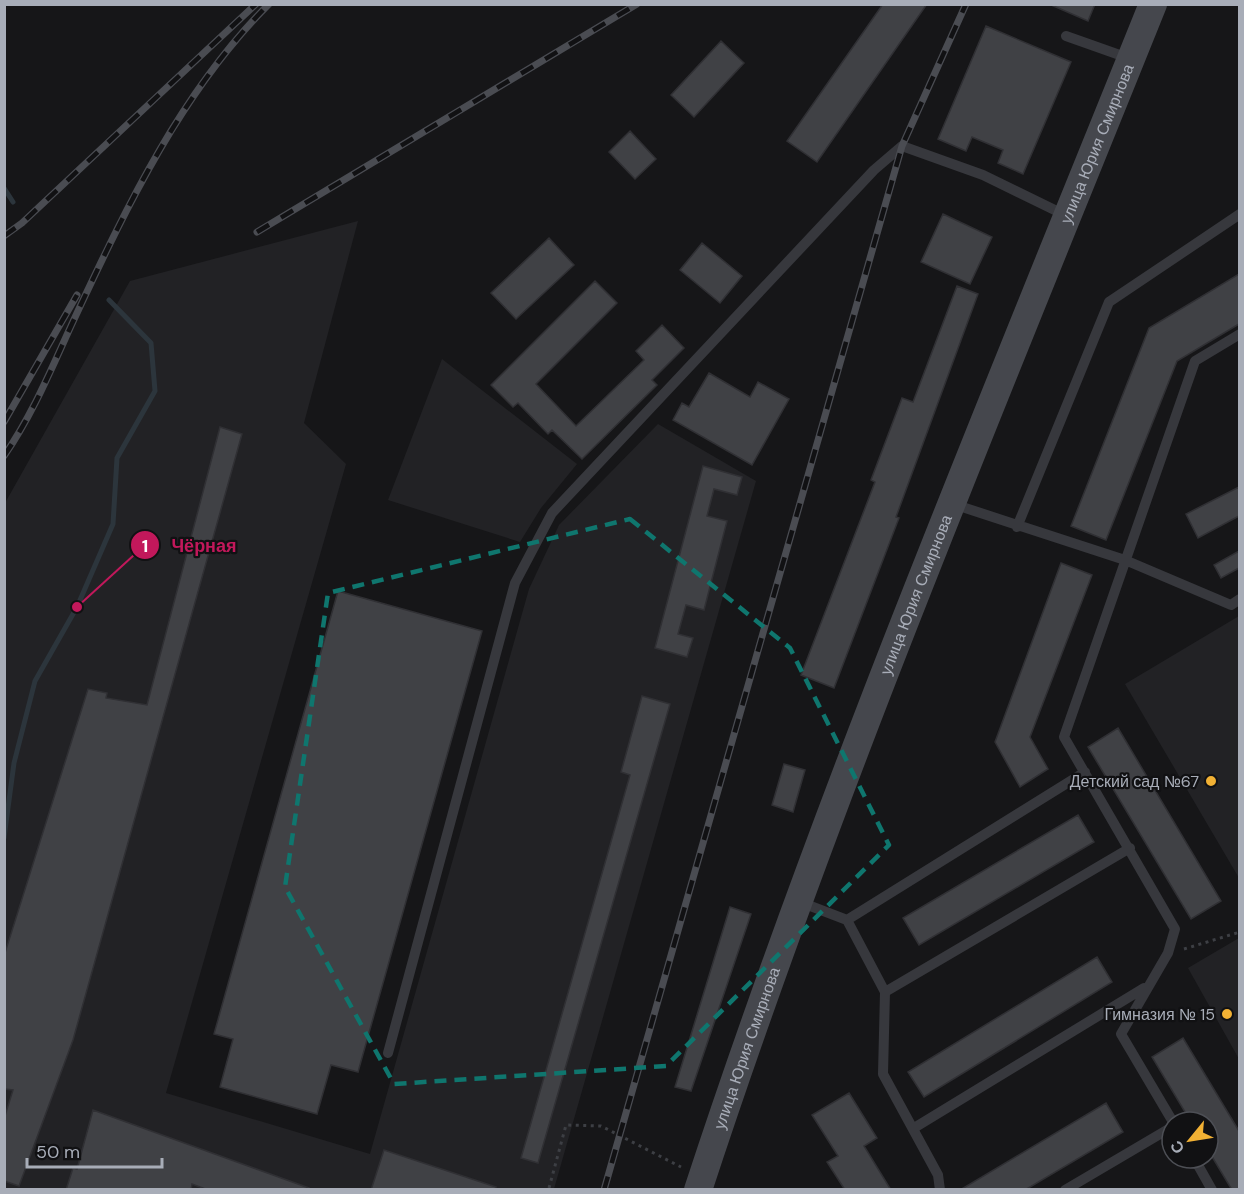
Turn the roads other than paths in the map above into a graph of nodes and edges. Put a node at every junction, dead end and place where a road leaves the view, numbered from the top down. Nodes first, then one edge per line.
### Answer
1 (1153, 4) edge
2 (1066, 36) dead end
3 (1131, 59) junction
4 (1239, 214) edge
5 (1067, 217) junction
6 (1239, 334) edge
7 (952, 504) junction
8 (1017, 527) junction
9 (1125, 560) junction
10 (1239, 599) edge
11 (1085, 772) junction
12 (1130, 848) junction
13 (797, 901) junction
14 (847, 920) junction
15 (1146, 987) junction
16 (885, 992) junction
17 (388, 1053) dead end
18 (1166, 1110) edge
19 (914, 1128) junction
20 (1160, 1134) edge
21 (1201, 1170) edge
22 (700, 1183) edge
23 (940, 1190) edge
24 (1065, 1190) edge
25 (1212, 1190) edge

1 - 3 main road, улица Юрия Смирнова
2 - 3 lane
3 - 5 main road, улица Юрия Смирнова
4 - 8 lane
5 - 7 main road, улица Юрия Смирнова
5 - 17 lane
6 - 9 lane
7 - 8 lane
7 - 13 main road, улица Юрия Смирнова
8 - 9 lane
9 - 10 lane
9 - 11 lane
11 - 12 lane
11 - 14 lane
12 - 15 lane
12 - 16 lane
13 - 14 lane
13 - 22 main road, улица Юрия Смирнова
14 - 16 lane
15 - 18 lane
15 - 19 lane
16 - 19 lane
19 - 23 lane
20 - 24 lane
21 - 25 lane

